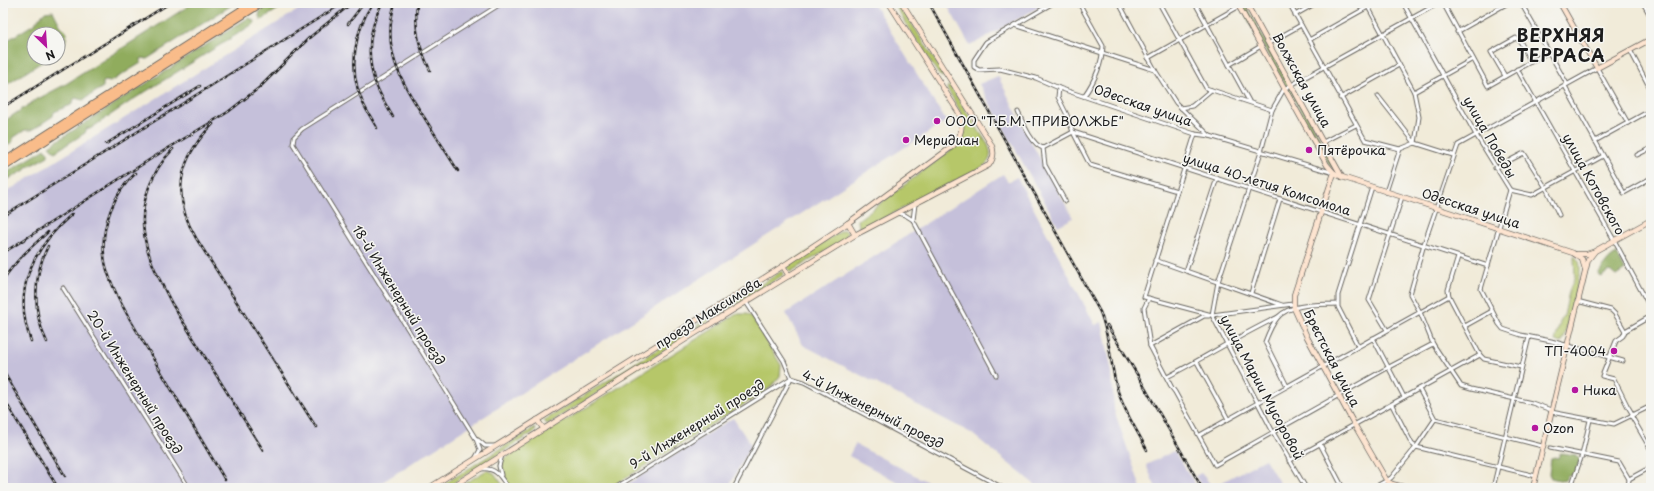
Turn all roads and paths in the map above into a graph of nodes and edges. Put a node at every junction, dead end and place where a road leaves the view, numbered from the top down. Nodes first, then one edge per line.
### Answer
1 (252, 3) edge
2 (262, 3) edge
3 (502, 3) edge
4 (889, 3) edge
5 (902, 3) edge
6 (1053, 3) edge
7 (1079, 3) edge
8 (1119, 3) edge
9 (1159, 3) edge
10 (1195, 3) edge
11 (1246, 3) edge
12 (1289, 3) edge
13 (1316, 3) edge
14 (1366, 3) edge
15 (1375, 3) edge
16 (1403, 3) edge
17 (1439, 3) edge
18 (1443, 3) edge
19 (1508, 3) edge
20 (1520, 3) edge
21 (1560, 3) edge
22 (1643, 3) edge
23 (1238, 5) edge
24 (1368, 7) junction
25 (1295, 15) junction
26 (1651, 17) edge
27 (1412, 18) junction
28 (1015, 25) junction
29 (1207, 25) junction
30 (1301, 26) junction
31 (1457, 32) junction
32 (1382, 35) junction
33 (1651, 39) edge
34 (1180, 40) junction
35 (1309, 40) junction
36 (1269, 44) junction
37 (1261, 46) junction
38 (1630, 50) junction
39 (1102, 52) junction
40 (1548, 52) junction
41 (1148, 58) junction
42 (1472, 59) junction
43 (1531, 62) junction
44 (1229, 65) junction
45 (1399, 65) junction
46 (1324, 67) junction
47 (1597, 68) junction
48 (1518, 69) junction
49 (1155, 70) junction
50 (1444, 75) junction
51 (1505, 76) junction
52 (949, 78) junction
53 (941, 83) junction
54 (1292, 85) junction
55 (1566, 85) junction
56 (1059, 88) junction
57 (1284, 88) junction
58 (1211, 90) junction
59 (1651, 90) edge
60 (1414, 92) junction
61 (1084, 96) junction
62 (1378, 96) dead end
63 (1340, 98) junction
64 (1248, 101) junction
65 (1537, 101) junction
66 (1181, 108) junction
67 (1272, 110) junction
68 (1651, 110) edge
69 (1018, 112) dead end
70 (1628, 123) junction
71 (1356, 125) junction
72 (1072, 132) junction
73 (1195, 134) junction
74 (1476, 135) junction
75 (1210, 136) junction
76 (1595, 141) junction
77 (1323, 142) junction
78 (1415, 143) junction
79 (1043, 148) junction
80 (1651, 148) edge
81 (1400, 149) junction
82 (1261, 152) junction
83 (1453, 155) junction
84 (1637, 155) dead end
85 (1603, 156) junction
86 (3, 162) edge
87 (3, 168) edge
88 (1185, 168) junction
89 (1495, 168) junction
90 (1575, 172) junction
91 (1334, 173) junction
92 (1342, 177) junction
93 (1217, 178) junction
94 (1651, 178) edge
95 (1372, 187) junction
96 (1248, 188) junction
97 (1546, 188) junction
98 (1510, 190) junction
99 (1177, 191) junction
100 (1386, 192) junction
101 (1402, 197) junction
102 (1280, 199) junction
103 (1065, 200) dead end
104 (916, 203) junction
105 (1436, 208) junction
106 (897, 213) junction
107 (1321, 213) junction
108 (1559, 215) dead end
109 (913, 220) junction
110 (1651, 220) edge
111 (848, 223) junction
112 (1360, 225) junction
113 (1499, 229) junction
114 (1390, 234) junction
115 (855, 235) junction
116 (1614, 240) junction
117 (1424, 244) junction
118 (1595, 251) junction
119 (1573, 253) junction
120 (1458, 257) junction
121 (1155, 260) junction
122 (783, 266) junction
123 (1488, 266) junction
124 (1585, 269) junction
125 (1186, 271) junction
126 (789, 276) junction
127 (1218, 282) junction
128 (63, 288) dead end
129 (1251, 293) junction
130 (1449, 296) junction
131 (1149, 298) junction
132 (1577, 301) junction
133 (746, 302) junction
134 (1337, 304) junction
135 (1284, 305) junction
136 (1294, 306) junction
137 (1651, 309) edge
138 (1492, 311) junction
139 (1420, 312) junction
140 (1212, 315) junction
141 (1651, 316) edge
142 (1278, 317) junction
143 (689, 326) junction
144 (1465, 326) junction
145 (1387, 330) junction
146 (1625, 331) junction
147 (694, 334) junction
148 (1529, 337) junction
149 (1373, 338) junction
150 (1227, 344) junction
151 (1433, 344) junction
152 (1150, 346) junction
153 (1358, 346) junction
154 (1566, 346) junction
155 (1480, 355) junction
156 (1609, 356) junction
157 (1623, 361) dead end
158 (1197, 362) junction
159 (1322, 366) junction
160 (1521, 367) junction
161 (1389, 368) junction
162 (1452, 371) junction
163 (996, 375) dead end
164 (1167, 377) junction
165 (791, 378) junction
166 (1287, 386) junction
167 (1419, 389) junction
168 (1338, 395) junction
169 (1404, 397) junction
170 (1515, 398) junction
171 (1258, 403) junction
172 (1392, 405) junction
173 (1651, 406) edge
174 (1551, 411) junction
175 (1632, 416) junction
176 (1228, 419) junction
177 (1435, 419) junction
178 (537, 420) junction
179 (1590, 420) junction
180 (1354, 424) junction
181 (544, 429) junction
182 (1274, 432) junction
183 (1200, 435) junction
184 (1505, 437) junction
185 (476, 439) junction
186 (1320, 444) junction
187 (496, 446) junction
188 (1542, 446) junction
189 (1416, 447) junction
190 (1550, 448) dead end
191 (1651, 450) edge
192 (502, 455) junction
193 (1582, 455) junction
194 (475, 459) junction
195 (1289, 461) junction
196 (1498, 467) junction
197 (1651, 467) edge
198 (479, 470) junction
199 (1536, 476) junction
200 (502, 478) junction
201 (1629, 479) junction
202 (1387, 481) junction
203 (436, 486) edge
204 (1392, 486) edge
205 (189, 488) edge
206 (429, 488) edge
207 (450, 488) edge
208 (508, 488) edge
209 (616, 488) edge
210 (734, 488) edge
211 (1003, 488) edge
212 (1306, 488) edge
213 (1343, 488) edge
214 (1373, 488) edge
215 (1407, 488) edge
216 (1493, 488) edge
217 (1533, 488) edge
218 (1586, 488) edge
219 (1628, 488) edge

1 - 86 highway
2 - 87 highway
3 - 185 street, 18-й Инженерный проезд
4 - 53 main road
5 - 52 main road
6 - 28 street
7 - 39 street
8 - 41 street
9 - 34 street
10 - 29 street
11 - 23 street
11 - 36 main road, Волжская улица
12 - 25 street
13 - 25 street
14 - 24 street
15 - 24 street
16 - 27 street, улица Победы
17 - 27 street
18 - 31 street
19 - 31 street
20 - 40 street
21 - 47 main road
22 - 26 street
23 - 29 street
23 - 37 main road, Волжская улица
24 - 32 street
24 - 35 street
25 - 30 street
27 - 32 street
27 - 50 street, улица Победы
28 - 39 street
28 - 56 street, Одесская улица
29 - 34 street
29 - 44 street
30 - 35 street
30 - 36 street
31 - 42 street
32 - 45 street
32 - 46 street
33 - 38 main road
34 - 41 street
34 - 58 street
35 - 46 street
36 - 54 main road, Волжская улица
37 - 44 street
37 - 57 main road, Волжская улица
38 - 47 main road
38 - 59 street
39 - 49 street
39 - 61 street
40 - 43 street
40 - 55 street
41 - 49 street
42 - 50 street
42 - 51 street
43 - 48 street
43 - 51 street
44 - 64 street
45 - 60 street
45 - 63 street
46 - 54 street
46 - 63 street
47 - 55 street
47 - 70 street
48 - 51 street
48 - 65 street, улица Котовского
49 - 66 street
50 - 60 street
50 - 74 street, улица Победы
52 - 53 main road
52 - 104 main road, проезд Максимова
53 - 111 main road, проезд Максимова
54 - 57 street
54 - 77 main road, Волжская улица
55 - 65 street
55 - 76 street
56 - 61 street, Одесская улица
56 - 72 street
57 - 67 street, улица Марии Мусоровой
57 - 91 main road, Волжская улица
58 - 64 street
58 - 66 street
60 - 78 street
61 - 73 street, Одесская улица
62 - 78 street
63 - 71 street
64 - 67 street
65 - 74 street
65 - 90 street, улица Котовского
66 - 75 street
67 - 82 street, улица Марии Мусоровой
68 - 70 street
69 - 79 street
70 - 76 street
71 - 77 street
71 - 81 street
72 - 79 street
72 - 88 street, улица 40-летия Комсомола
72 - 99 street
73 - 75 street, Одесская улица
73 - 88 street
74 - 83 street
74 - 89 street, улица Победы
75 - 82 street, Одесская улица
76 - 85 street
77 - 92 main road, Волжская улица
78 - 81 street
78 - 83 street
79 - 103 street
80 - 84 street
81 - 100 street
82 - 91 street, Одесская улица
82 - 96 street, улица Марии Мусоровой
83 - 105 street
85 - 90 street, улица Победы
85 - 94 street
88 - 93 street, улица 40-летия Комсомола
88 - 99 street
89 - 97 street
89 - 98 street, улица Победы
90 - 97 street, улица Победы
90 - 116 street, улица Котовского
91 - 92 main road, Волжская улица
91 - 107 main road, Брестская улица
92 - 95 main road, Одесская улица
93 - 96 street, улица 40-летия Комсомола
93 - 125 street
95 - 100 main road, Одесская улица
95 - 112 street
96 - 102 street, улица 40-летия Комсомола
96 - 127 street, улица Марии Мусоровой
97 - 98 street, улица Победы
97 - 108 street
98 - 113 street
99 - 121 street
100 - 101 main road, Одесская улица
101 - 105 main road, Одесская улица
101 - 114 street
102 - 107 street, улица 40-летия Комсомола
102 - 129 street
104 - 106 main road, проезд Максимова
104 - 109 street
105 - 113 main road, Одесская улица
105 - 117 street
106 - 109 street
106 - 115 main road, проезд Максимова
107 - 112 street, улица 40-летия Комсомола
107 - 136 main road, Брестская улица
109 - 163 street
110 - 116 main road
111 - 115 main road
111 - 122 main road, проезд Максимова
112 - 114 street, улица 40-летия Комсомола
112 - 134 street
113 - 119 main road, Одесская улица
113 - 123 street
114 - 117 street, улица 40-летия Комсомола
114 - 145 street
115 - 126 main road, проезд Максимова
116 - 118 main road
116 - 137 street, улица Котовского
117 - 120 street, улица 40-летия Комсомола
117 - 139 street
118 - 119 main road
118 - 124 main road
119 - 124 main road
120 - 123 street, улица 40-летия Комсомола
120 - 130 street
121 - 125 street
121 - 131 street
122 - 126 main road
122 - 143 main road, проезд Максимова
123 - 138 street
124 - 132 main road
125 - 127 street
126 - 133 main road, проезд Максимова
127 - 129 street
127 - 140 street, улица Марии Мусоровой
128 - 205 street, 20-й Инженерный проезд
129 - 135 street
130 - 139 street
130 - 144 street
131 - 140 street
131 - 152 street
132 - 146 street
132 - 154 main road
133 - 147 main road, проезд Максимова
133 - 165 street, 4-й Инженерный проезд
134 - 136 street
134 - 153 street
135 - 136 street
135 - 140 street
136 - 142 street
136 - 159 main road, Брестская улица
138 - 144 street
138 - 148 street
139 - 145 street
139 - 151 street
140 - 150 street, улица Марии Мусоровой
140 - 152 street
141 - 146 street
142 - 150 street
142 - 166 street
143 - 147 main road
143 - 178 main road, проезд Максимова
144 - 155 street
145 - 149 street
146 - 156 street
147 - 181 main road, проезд Максимова
148 - 154 street
148 - 160 street
149 - 153 street
149 - 161 street
150 - 158 street
150 - 171 street, улица Марии Мусоровой
151 - 161 street
151 - 162 street
152 - 164 street
153 - 159 street
154 - 156 street
154 - 174 main road
155 - 160 street
155 - 162 street
156 - 157 street
156 - 175 street
158 - 164 street
158 - 176 street
159 - 166 street
159 - 168 main road, Брестская улица
160 - 170 street
161 - 168 street
161 - 169 street
162 - 167 street
162 - 170 street
164 - 183 street
165 - 209 street, 9-й Инженерный проезд
165 - 210 street
165 - 211 street, 4-й Инженерный проезд
166 - 171 street
167 - 169 street
167 - 177 street
168 - 180 main road, Брестская улица
168 - 182 street
169 - 172 street
170 - 174 street
170 - 184 street
171 - 176 street
171 - 182 street, улица Марии Мусоровой
172 - 180 street
172 - 189 street
173 - 175 street
174 - 179 street
174 - 188 main road
175 - 179 street
175 - 191 street
176 - 183 street
177 - 184 street
177 - 189 street
178 - 181 main road
178 - 187 main road, проезд Максимова
179 - 193 street
180 - 186 street
180 - 202 main road, Брестская улица
181 - 192 main road, проезд Максимова
182 - 183 street
182 - 195 street, улица Марии Мусоровой
184 - 188 street
184 - 196 street
185 - 187 street
185 - 194 street
186 - 195 street
186 - 213 street
187 - 194 main road, проезд Максимова
188 - 199 main road
189 - 196 street
189 - 202 street
190 - 193 street
192 - 198 main road, проезд Максимова
192 - 200 street
193 - 201 street
193 - 218 street
194 - 203 main road, проезд Максимова
195 - 212 street, улица Марии Мусоровой
196 - 199 street
196 - 216 street
197 - 201 street
198 - 200 street
198 - 207 main road, проезд Максимова
199 - 217 main road
200 - 208 street
201 - 219 street
202 - 204 main road, Брестская улица
202 - 214 street
203 - 206 main road, проезд Максимова
204 - 215 main road, Брестская улица

